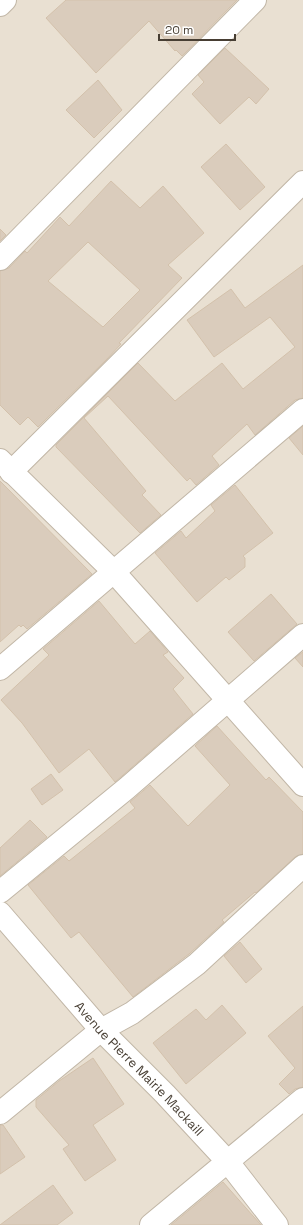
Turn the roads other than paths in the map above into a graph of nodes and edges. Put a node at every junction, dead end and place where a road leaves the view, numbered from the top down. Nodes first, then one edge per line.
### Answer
1 (5, 0) edge
2 (255, 0) edge
3 (0, 5) edge
4 (303, 182) edge
5 (0, 259) edge
6 (303, 410) edge
7 (6, 466) edge
8 (114, 572) junction
9 (303, 635) edge
10 (0, 669) edge
11 (227, 701) junction
12 (303, 785) edge
13 (303, 866) edge
14 (0, 892) edge
15 (0, 914) edge
16 (101, 1030) junction
17 (303, 1099) edge
18 (0, 1112) edge
19 (228, 1162) junction
20 (151, 1225) edge
21 (277, 1225) edge

1 - 3 street
2 - 5 street
4 - 7 street
6 - 8 street
7 - 8 street
8 - 10 street
8 - 11 street
9 - 11 street
11 - 12 street
11 - 14 street
13 - 16 street
15 - 16 street, Avenue Pierre Mairie Mackaill
16 - 18 street
16 - 19 street, Avenue Pierre Mairie Mackaill
17 - 19 street
19 - 20 street
19 - 21 street, Avenue Pierre Mairie Mackaill

